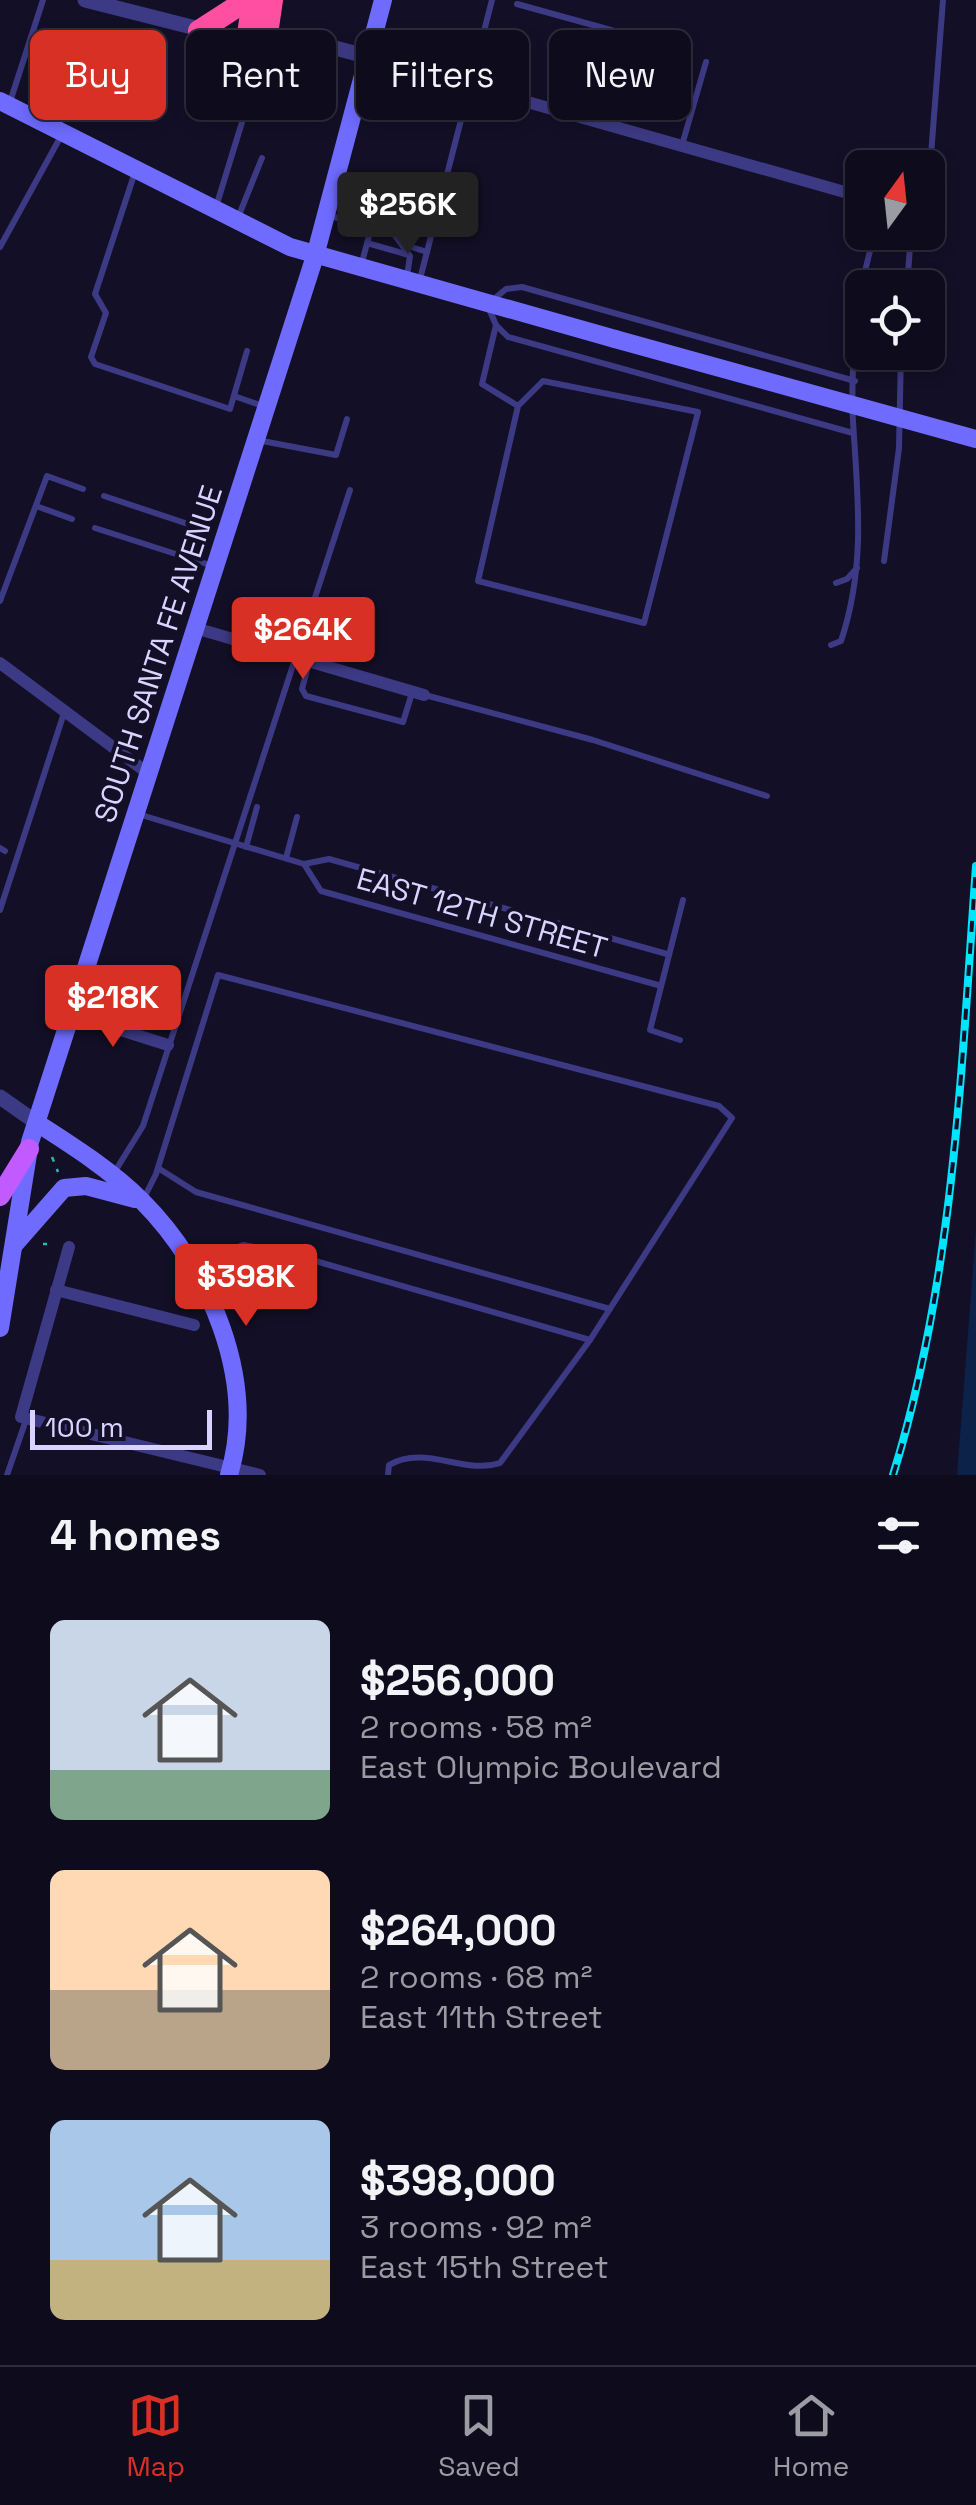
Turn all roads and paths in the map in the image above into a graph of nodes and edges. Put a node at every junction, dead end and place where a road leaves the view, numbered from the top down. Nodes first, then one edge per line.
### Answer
1 (43, 0) edge
2 (85, 0) edge
3 (250, 0) edge
4 (272, 0) edge
5 (383, 0) edge
6 (492, 0) edge
7 (943, 0) edge
8 (517, 4) dead end
9 (195, 30) edge
10 (201, 30) edge
11 (254, 30) edge
12 (260, 30) edge
13 (376, 30) edge
14 (484, 30) edge
15 (706, 62) dead end
16 (529, 103) edge
17 (4, 104) edge
18 (356, 105) edge
19 (237, 120) edge
20 (461, 120) edge
21 (594, 121) junction
22 (62, 133) junction
23 (682, 146) junction
24 (931, 150) edge
25 (262, 158) dead end
26 (136, 171) junction
27 (336, 180) junction
28 (388, 192) junction
29 (845, 192) edge
30 (442, 195) junction
31 (215, 210) junction
32 (326, 215) junction
33 (237, 221) junction
34 (372, 225) junction
35 (386, 229) junction
36 (367, 244) junction
37 (403, 245) junction
38 (0, 247) edge
39 (871, 250) edge
40 (427, 252) junction
41 (315, 256) junction
42 (410, 256) junction
43 (360, 268) junction
44 (412, 283) junction
45 (488, 304) junction
46 (496, 325) junction
47 (247, 352) dead end
48 (901, 370) edge
49 (856, 381) junction
50 (234, 396) junction
51 (518, 406) junction
52 (266, 407) junction
53 (347, 419) dead end
54 (853, 433) junction
55 (976, 439) edge
56 (256, 440) junction
57 (83, 489) dead end
58 (350, 490) dead end
59 (104, 496) dead end
60 (36, 506) junction
61 (72, 519) dead end
62 (95, 528) dead end
63 (200, 528) dead end
64 (884, 562) dead end
65 (214, 566) junction
66 (858, 566) junction
67 (836, 583) dead end
68 (0, 602) edge
69 (195, 628) junction
70 (831, 645) dead end
71 (294, 657) junction
72 (309, 662) junction
73 (0, 663) edge
74 (418, 693) junction
75 (64, 712) junction
76 (149, 774) junction
77 (767, 796) dead end
78 (257, 806) dead end
79 (136, 813) junction
80 (297, 817) dead end
81 (236, 844) junction
82 (246, 846) junction
83 (286, 858) junction
84 (304, 864) junction
85 (683, 900) dead end
86 (0, 910) edge
87 (667, 954) junction
88 (658, 985) junction
89 (70, 1014) junction
90 (680, 1040) dead end
91 (168, 1045) junction
92 (0, 1098) edge
93 (37, 1123) junction
94 (28, 1148) junction
95 (52, 1157) dead end
96 (158, 1168) junction
97 (112, 1176) junction
98 (61, 1178) dead end
99 (0, 1196) edge
100 (142, 1201) junction
101 (14, 1245) junction
102 (69, 1247) dead end
103 (192, 1264) junction
104 (56, 1290) junction
105 (610, 1308) junction
106 (194, 1325) dead end
107 (0, 1328) edge
108 (590, 1340) junction
109 (30, 1421) junction
110 (230, 1472) edge
111 (7, 1475) edge
112 (260, 1475) edge
113 (388, 1475) edge

1 - 17 lane
2 - 9 street
3 - 10 highway
3 - 11 highway
4 - 12 highway
5 - 13 main road, SOUTH SANTA FE AVENUE
6 - 14 lane
7 - 24 lane
8 - 21 lane
15 - 23 lane
16 - 21 street
17 - 22 main road
18 - 27 main road, SOUTH SANTA FE AVENUE
19 - 31 lane
20 - 30 lane
21 - 23 street
22 - 26 main road
22 - 38 lane
23 - 29 street
25 - 33 lane
26 - 31 main road
26 - 50 lane
27 - 28 lane
27 - 32 main road, SOUTH SANTA FE AVENUE
28 - 30 lane
28 - 35 lane
30 - 40 lane
31 - 33 main road
32 - 34 lane
32 - 41 main road, SOUTH SANTA FE AVENUE
33 - 41 main road
34 - 35 lane
34 - 36 lane
35 - 37 lane
36 - 42 lane
36 - 43 lane
37 - 40 lane
37 - 42 lane
39 - 49 lane
40 - 44 lane
41 - 43 main road
41 - 52 main road, SOUTH SANTA FE AVENUE
42 - 44 lane
43 - 44 main road
44 - 45 main road
45 - 46 lane
45 - 49 lane
45 - 55 main road, bridge
46 - 51 lane
46 - 54 lane
47 - 50 lane
48 - 64 lane
49 - 54 lane
50 - 52 lane
51 - 51 lane
52 - 56 main road, SOUTH SANTA FE AVENUE
53 - 56 lane
54 - 66 lane
56 - 65 main road, SOUTH SANTA FE AVENUE
57 - 60 lane
58 - 71 lane
59 - 63 lane
60 - 61 lane
60 - 68 lane
62 - 65 lane
65 - 69 main road, SOUTH SANTA FE AVENUE
66 - 67 lane
66 - 70 lane
69 - 71 street
69 - 76 main road, SOUTH SANTA FE AVENUE
71 - 72 street
71 - 81 lane
72 - 74 street
72 - 74 lane
73 - 75 street
74 - 77 lane
75 - 76 street
75 - 86 lane
76 - 79 main road, SOUTH SANTA FE AVENUE
78 - 82 lane
79 - 81 lane, EAST 12TH STREET
79 - 89 main road, SOUTH SANTA FE AVENUE
80 - 83 lane
81 - 82 lane, EAST 12TH STREET
81 - 91 lane
82 - 83 lane, EAST 12TH STREET
83 - 84 lane, EAST 12TH STREET
84 - 87 lane
84 - 88 lane, EAST 12TH STREET
85 - 87 lane
87 - 88 lane
88 - 90 lane
89 - 91 street
89 - 93 main road, SOUTH SANTA FE AVENUE
91 - 97 lane
92 - 93 street
93 - 94 main road, SOUTH SANTA FE AVENUE
93 - 97 main road
94 - 99 main road
94 - 101 main road, SOUTH SANTA FE AVENUE
95 - 98 path
96 - 100 lane
96 - 105 lane
96 - 105 lane
97 - 100 main road
100 - 101 main road
100 - 103 main road
101 - 107 main road, SOUTH SANTA FE AVENUE
102 - 104 street
103 - 108 lane
103 - 110 main road
104 - 106 street
104 - 109 street
105 - 108 lane
108 - 113 lane
109 - 110 street
109 - 111 lane
110 - 112 street

